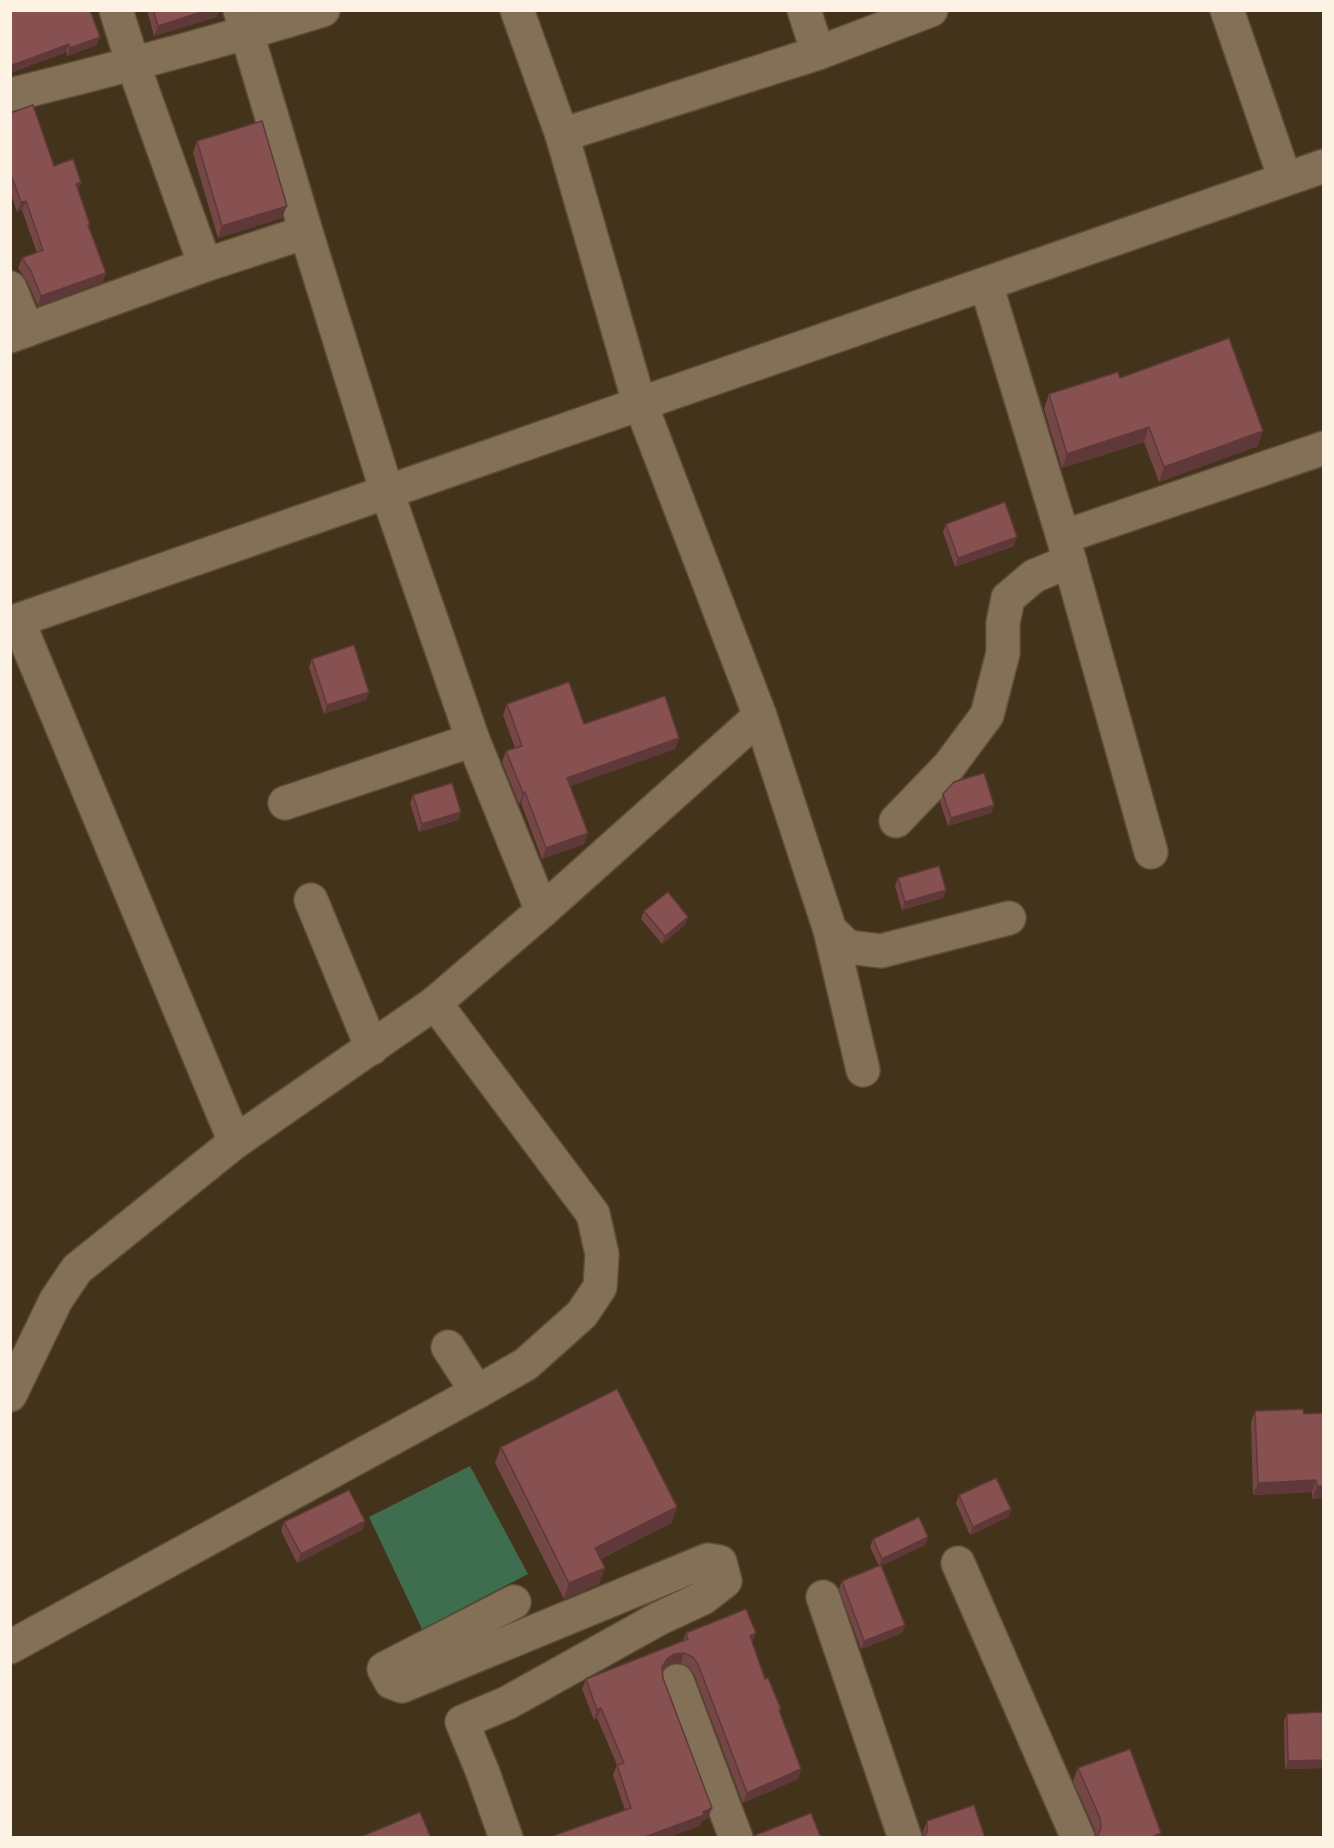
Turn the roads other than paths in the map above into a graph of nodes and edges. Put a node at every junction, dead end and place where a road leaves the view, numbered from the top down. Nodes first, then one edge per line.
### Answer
1 (116, 10) edge
2 (323, 10) edge
3 (517, 10) edge
4 (804, 10) edge
5 (931, 10) edge
6 (1227, 10) edge
7 (244, 22) edge
8 (818, 53) junction
9 (133, 64) junction
10 (10, 95) edge
11 (562, 135) junction
12 (1323, 166) edge
13 (1285, 180) junction
14 (306, 232) junction
15 (205, 265) junction
16 (986, 284) junction
17 (10, 288) edge
18 (19, 333) edge
19 (641, 404) junction
20 (1323, 448) edge
21 (387, 492) junction
22 (1067, 549) junction
23 (14, 622) edge
24 (760, 716) junction
25 (473, 740) junction
26 (285, 803) dead end
27 (896, 821) dead end
28 (1151, 852) dead end
29 (311, 900) dead end
30 (542, 911) junction
31 (1009, 918) dead end
32 (830, 930) junction
33 (435, 1003) junction
34 (372, 1048) junction
35 (863, 1070) dead end
36 (235, 1142) junction
37 (448, 1347) dead end
38 (477, 1392) junction
39 (10, 1395) edge
40 (958, 1563) dead end
41 (823, 1597) dead end
42 (514, 1602) dead end
43 (10, 1647) edge
44 (677, 1681) dead end
45 (501, 1836) edge
46 (736, 1838) edge
47 (905, 1838) edge
48 (1078, 1838) edge

1 - 9 street
2 - 7 street
3 - 11 street
4 - 8 street
5 - 8 street
6 - 13 street
7 - 9 street
7 - 14 street
8 - 11 street
9 - 10 street
9 - 15 street
11 - 19 street
12 - 13 street
13 - 16 street
14 - 15 street
14 - 21 street
15 - 18 street
16 - 19 street
16 - 22 street
17 - 18 street
19 - 21 street
19 - 24 street
20 - 22 street
21 - 23 street
21 - 25 street
22 - 27 street
22 - 28 street
23 - 36 street
24 - 30 street
24 - 32 street
25 - 26 street
25 - 30 street
29 - 34 street
30 - 33 street
31 - 32 street
32 - 35 street
33 - 34 street
33 - 38 street
34 - 36 street
36 - 39 street
37 - 38 street
38 - 43 street
40 - 48 street
41 - 47 street
42 - 45 street
44 - 46 street

